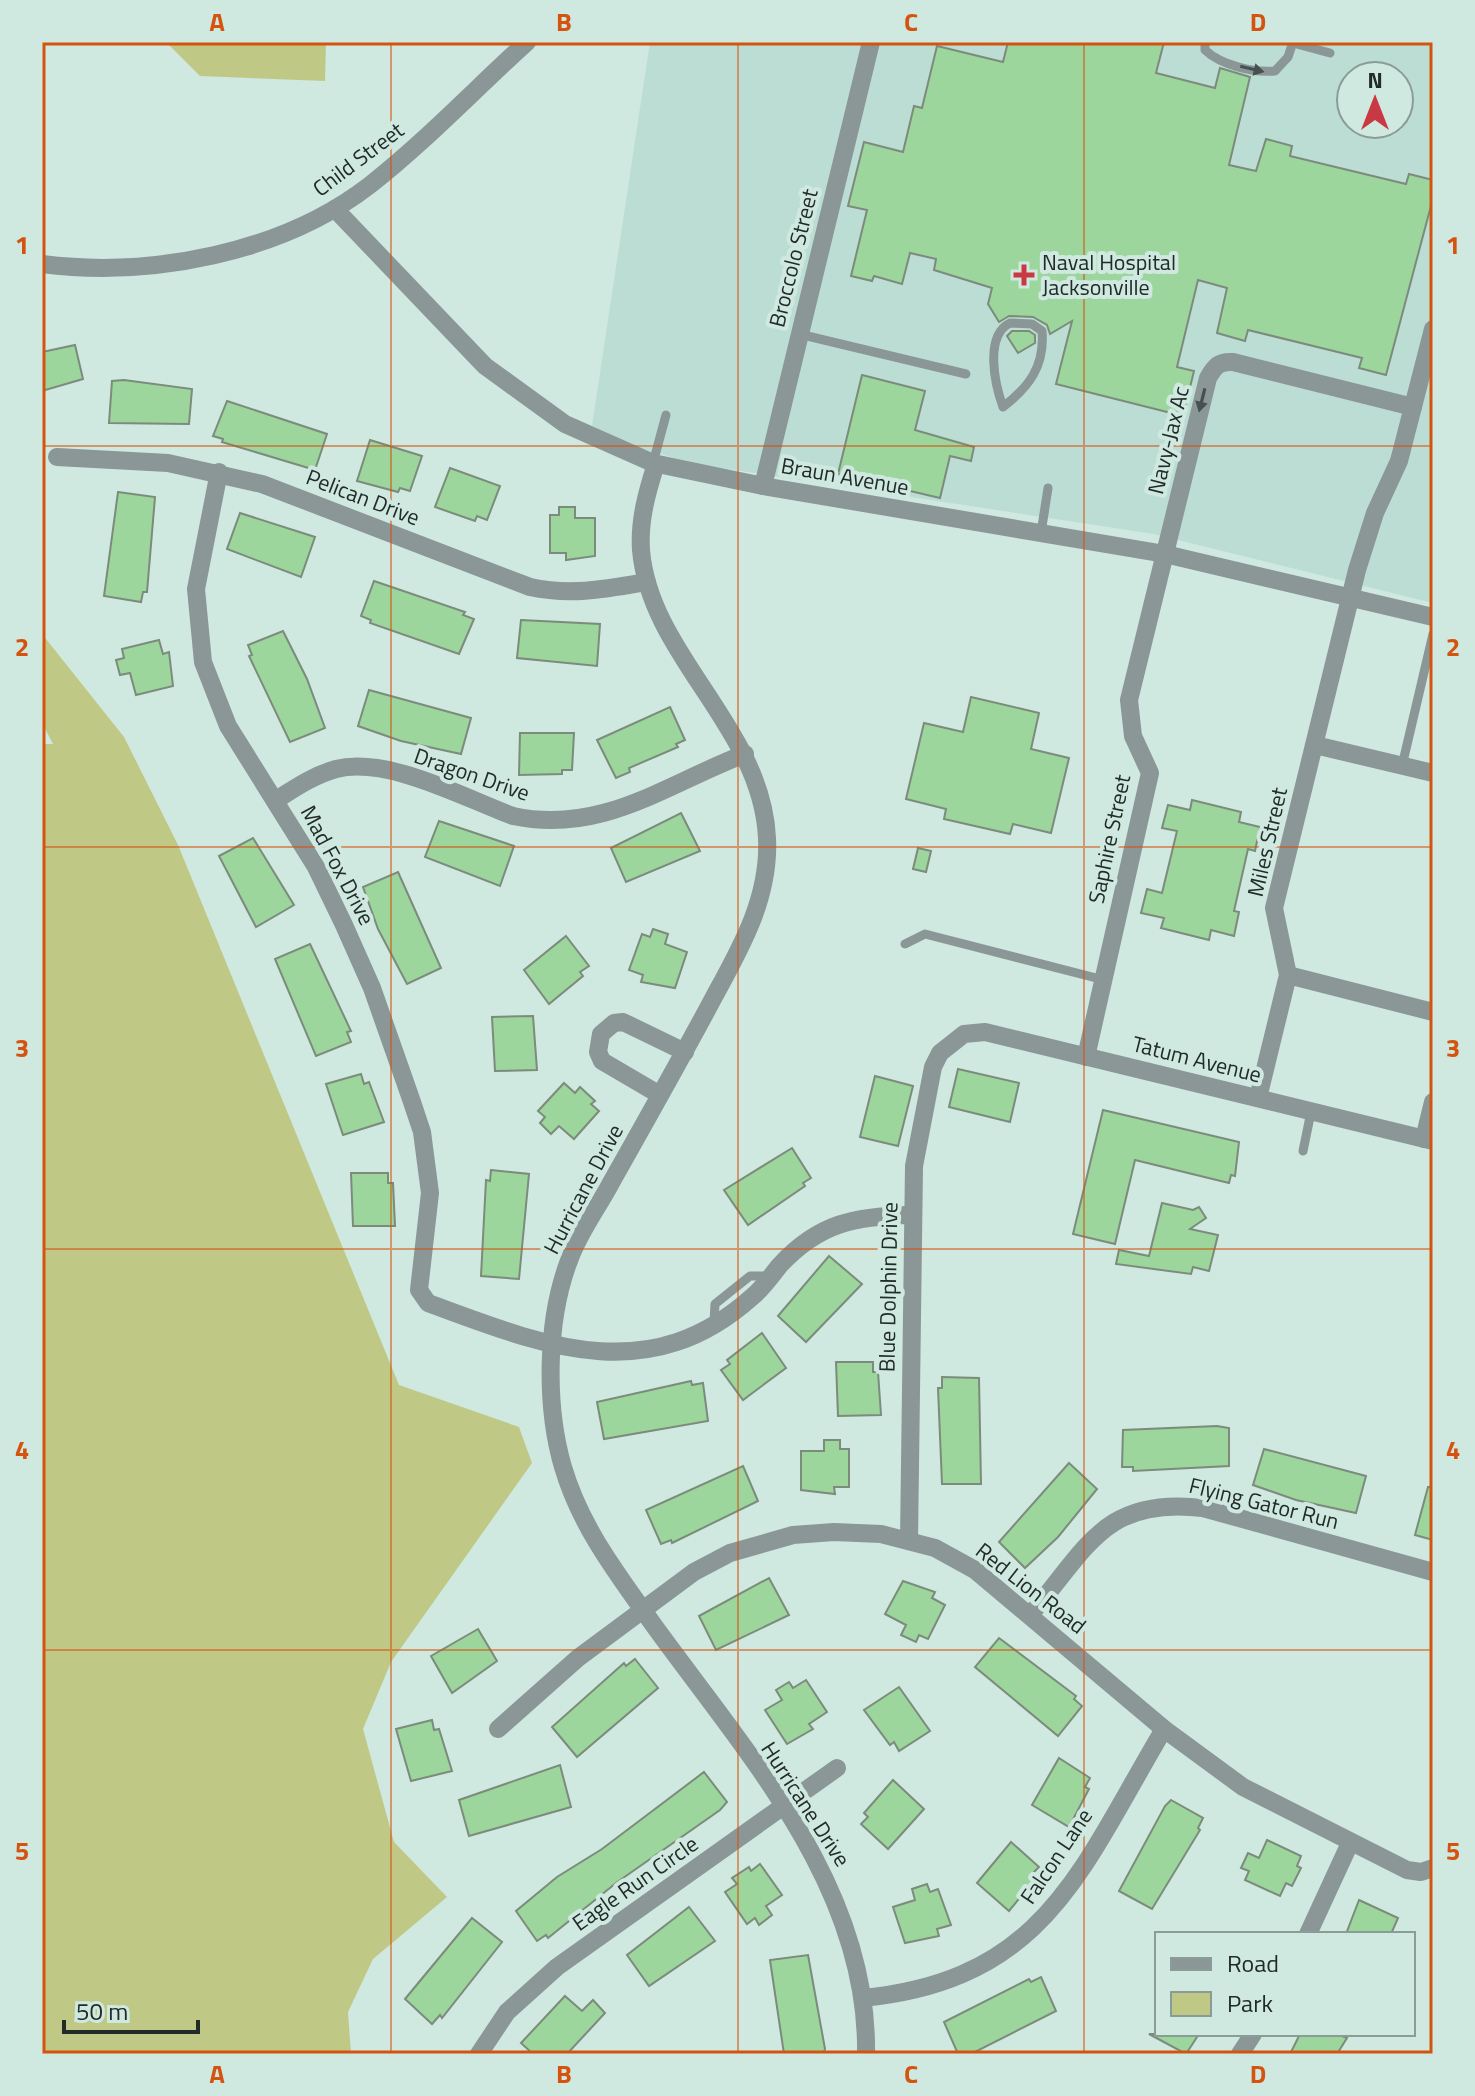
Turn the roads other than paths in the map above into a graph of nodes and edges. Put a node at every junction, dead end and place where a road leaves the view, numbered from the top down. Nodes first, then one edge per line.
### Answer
1 (527, 42) edge
2 (871, 42) edge
3 (1205, 42) edge
4 (1293, 43) edge
5 (1330, 53) dead end
6 (335, 209) junction
7 (42, 264) edge
8 (1433, 329) edge
9 (799, 334) junction
10 (966, 374) dead end
11 (1003, 407) joint
12 (1413, 407) junction
13 (666, 415) dead end
14 (57, 457) dead end
15 (654, 463) junction
16 (219, 472) junction
17 (763, 486) junction
18 (1048, 488) dead end
19 (1041, 533) junction
20 (1165, 554) junction
21 (647, 582) junction
22 (1157, 586) joint
23 (1350, 597) junction
24 (1433, 617) edge
25 (1433, 634) edge
26 (1315, 745) junction
27 (745, 754) junction
28 (1402, 766) junction
29 (1433, 773) edge
30 (276, 800) junction
31 (905, 944) dead end
32 (1288, 975) junction
33 (1104, 980) junction
34 (1433, 1012) edge
35 (951, 1042) joint
36 (685, 1052) junction
37 (1086, 1057) junction
38 (660, 1095) junction
39 (1258, 1098) junction
40 (1433, 1102) edge
41 (1311, 1112) junction
42 (1429, 1140) edge
43 (1303, 1151) dead end
44 (911, 1215) junction
45 (551, 1346) junction
46 (909, 1540) junction
47 (1433, 1572) edge
48 (643, 1610) junction
49 (1030, 1615) junction
50 (498, 1729) dead end
51 (1164, 1729) junction
52 (837, 1768) dead end
53 (783, 1807) junction
54 (1350, 1843) junction
55 (1433, 1868) edge
56 (1309, 1932) edge
57 (863, 1998) junction
58 (1252, 2036) edge
59 (479, 2054) edge
60 (866, 2054) edge
61 (1240, 2054) edge

1 - 6 street, Child Street
2 - 9 street, Broccolo Street
3 -> 4 lane
4 - 5 lane
6 - 7 street, Child Street
6 - 15 street, Braun Avenue
8 - 12 street
9 - 10 lane
9 - 17 street, Broccolo Street
11 - 11 lane
12 -> 20 street, Navy-Jax Ac
12 - 23 street
13 - 15 lane
14 - 16 street, Pelican Drive
15 - 17 street, Braun Avenue
15 - 21 street, Hurricane Drive
16 - 21 street, Pelican Drive
16 - 30 street, Mad Fox Drive
17 - 19 street, Braun Avenue
18 - 19 lane
19 - 20 street, Braun Avenue
20 - 22 street, Navy-Jax Ac
20 - 23 street, Braun Avenue
21 - 27 street, Hurricane Drive
22 - 33 street, Saphire Street
23 - 24 street, Braun Avenue
23 - 26 street, Miles Street
25 - 28 lane
26 - 28 street
26 - 32 street, Miles Street
27 - 30 street, Dragon Drive
27 - 36 street, Hurricane Drive
28 - 29 street
30 - 45 street, Mad Fox Drive
31 - 33 lane
32 - 34 street
32 - 39 street, Miles Street
33 - 37 street, Saphire Street
35 - 37 street, Tatum Avenue
35 - 44 street, Blue Dolphin Drive
36 - 38 street, Hurricane Drive
36 - 38 street
37 - 39 street, Tatum Avenue
38 - 45 street, Hurricane Drive
39 - 41 street, Tatum Avenue
40 - 42 street
41 - 42 street, Tatum Avenue
41 - 43 lane
44 - 45 street
44 - 46 street, Blue Dolphin Drive
45 - 48 street, Hurricane Drive
46 - 48 street, Red Lion Road
46 - 49 street, Red Lion Road
47 - 49 street, Flying Gator Run
48 - 50 street, Red Lion Road
48 - 53 street, Hurricane Drive
49 - 51 street, Red Lion Road
51 - 54 street, Red Lion Road
51 - 57 street, Falcon Lane
52 - 53 street, Eagle Run Circle
53 - 57 street, Hurricane Drive
53 - 59 street, Eagle Run Circle
54 - 55 street, Red Lion Road
54 - 56 street
57 - 60 street, Hurricane Drive
58 - 61 street

